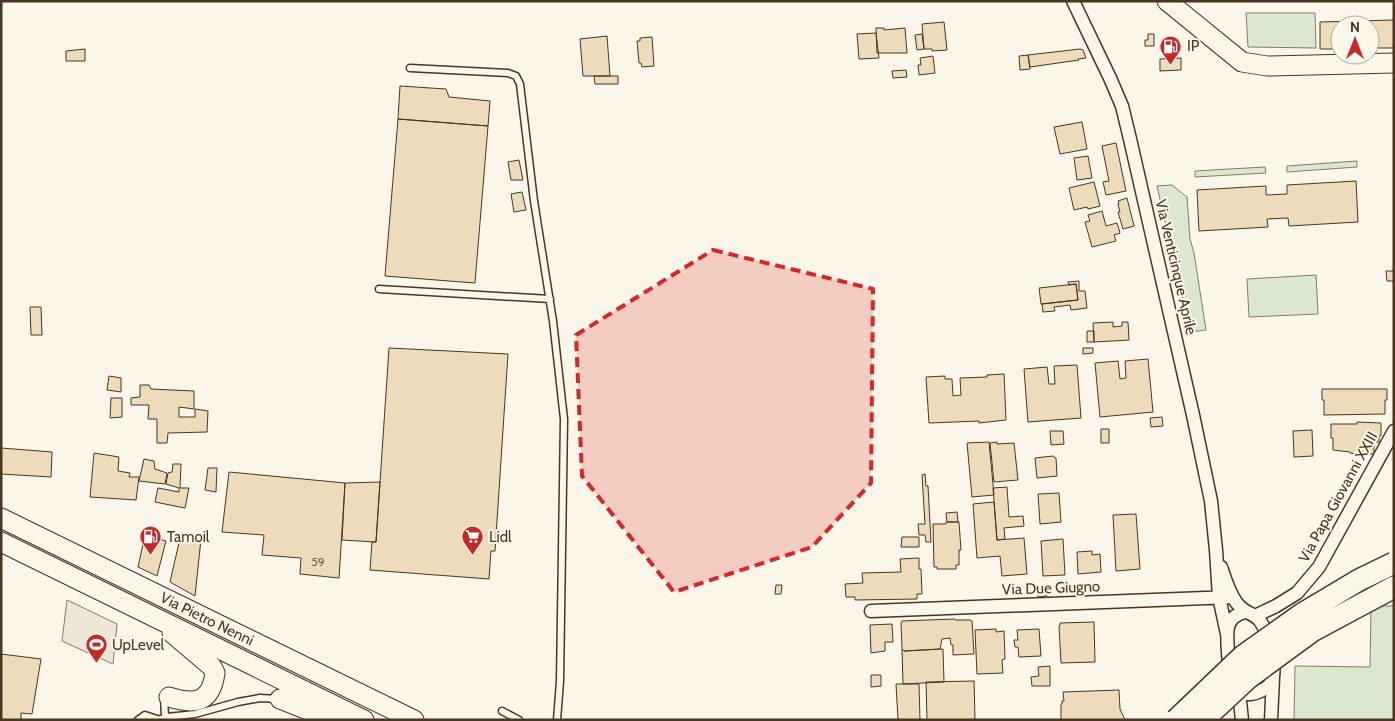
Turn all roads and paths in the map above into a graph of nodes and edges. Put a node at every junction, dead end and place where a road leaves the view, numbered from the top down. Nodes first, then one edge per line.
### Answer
1 (1073, 1) edge
2 (1167, 1) edge
3 (1394, 62) edge
4 (410, 68) dead end
5 (378, 290) dead end
6 (550, 299) junction
7 (1394, 431) edge
8 (1, 518) edge
9 (1, 542) edge
10 (1216, 550) junction
11 (1394, 563) edge
12 (1310, 580) junction
13 (1394, 587) edge
14 (1219, 597) junction
15 (1232, 597) junction
16 (871, 611) dead end
17 (1250, 614) junction
18 (161, 621) junction
19 (1227, 634) junction
20 (1244, 656) junction
21 (1274, 674) junction
22 (1239, 692) junction
23 (166, 696) joint
24 (280, 698) joint
25 (502, 711) dead end
26 (159, 719) edge
27 (138, 720) edge
28 (333, 720) edge
29 (364, 720) edge
30 (414, 720) edge
31 (519, 720) edge
32 (557, 720) edge
33 (1158, 720) edge
34 (1176, 720) edge
35 (1203, 720) edge
36 (1242, 720) edge
37 (1270, 720) edge

1 - 10 street, Via Venticinque Aprile
2 - 3 main road
4 - 6 lane
5 - 6 lane
6 - 32 lane
7 - 12 street, Via Papa Giovanni XXIII
8 - 30 main road, Via Pietro Nenni
9 - 18 main road, Via Pietro Nenni
10 - 14 street, Via Venticinque Aprile
10 - 15 street, Via Venticinque Aprile
11 - 20 highway, bridge
12 - 17 street, Via Papa Giovanni XXIII
12 - 21 street, Via Papa Giovanni XXIII
13 - 35 highway, bridge
14 - 15 street, Via Due Giugno
14 - 16 street, Via Due Giugno
14 - 19 street, Via Venticinque Aprile
15 - 17 street, Via Venticinque Aprile
17 - 19 street, Via Papa Giovanni XXIII
17 - 21 street, Via Venticinque Aprile
18 - 23 main road
18 - 29 main road, Via Pietro Nenni
19 - 22 street, Via Venticinque Aprile
20 - 33 highway, bridge
20 - 34 highway, bridge
21 - 22 street
21 - 37 street, Via Papa Giovanni XXIII
22 - 36 street
23 - 26 lane
24 - 26 lane
24 - 28 main road
25 - 31 lane
26 - 27 lane

